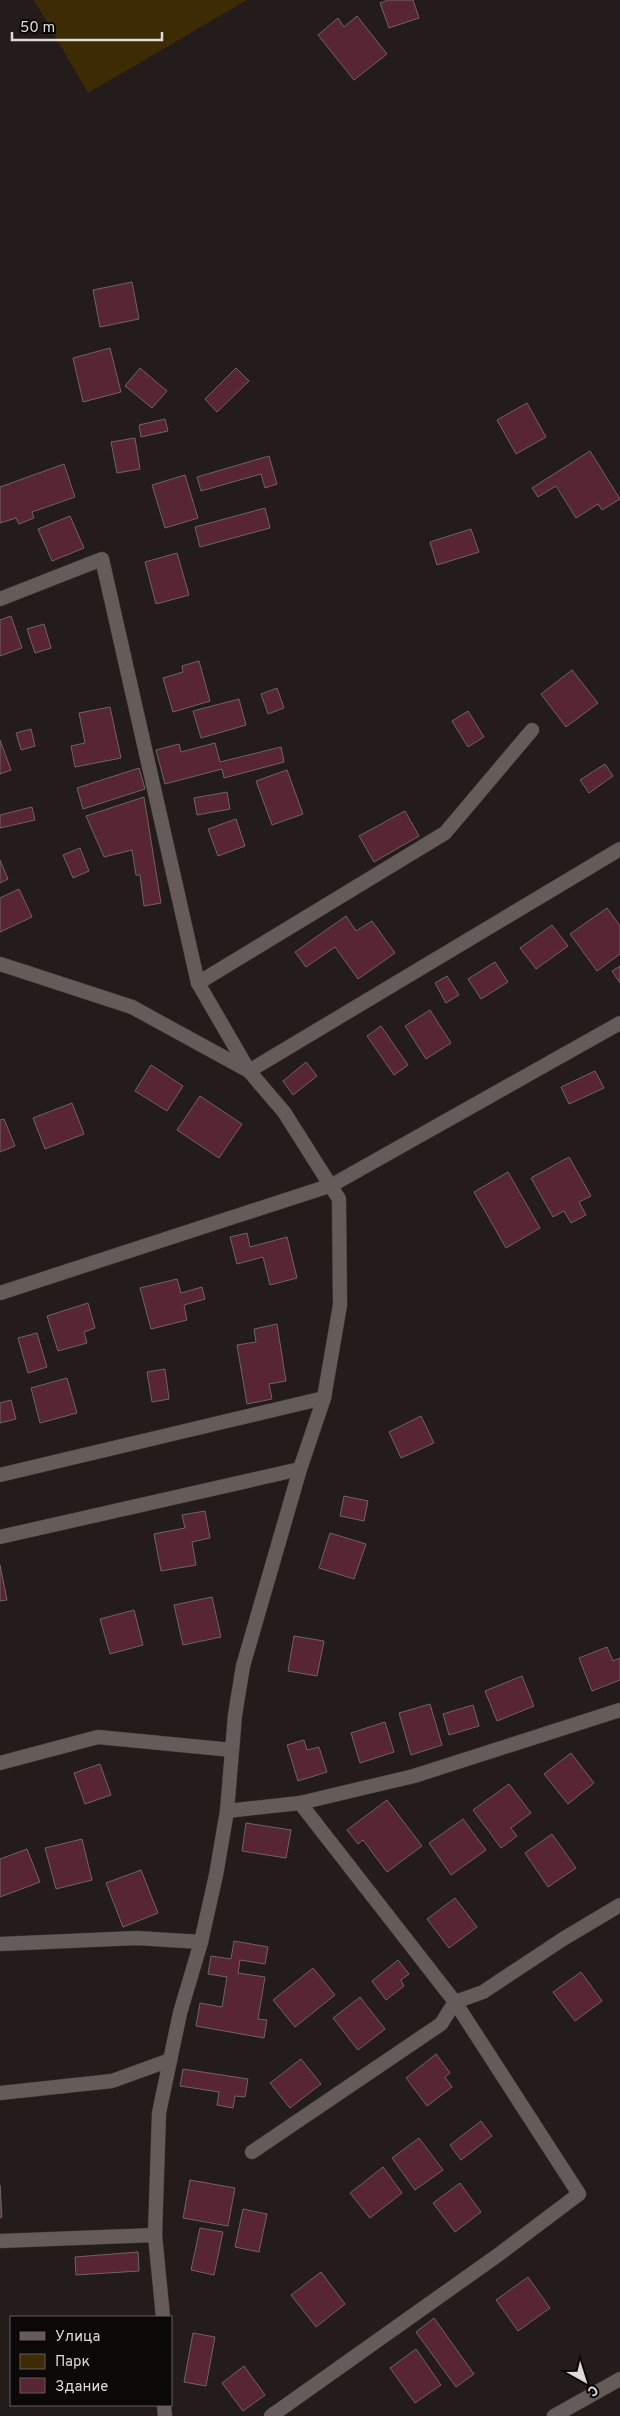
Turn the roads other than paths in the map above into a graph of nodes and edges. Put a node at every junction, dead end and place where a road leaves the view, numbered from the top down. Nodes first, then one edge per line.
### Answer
1 (0, 599) edge
2 (532, 730) dead end
3 (620, 849) edge
4 (0, 964) edge
5 (198, 983) junction
6 (620, 1023) edge
7 (249, 1071) junction
8 (332, 1185) junction
9 (0, 1293) edge
10 (324, 1398) junction
11 (300, 1469) junction
12 (0, 1475) edge
13 (0, 1537) edge
14 (620, 1710) edge
15 (232, 1750) junction
16 (0, 1763) edge
17 (300, 1803) junction
18 (227, 1811) junction
19 (620, 1905) edge
20 (201, 1942) junction
21 (0, 1944) edge
22 (455, 2002) junction
23 (170, 2060) junction
24 (0, 2093) edge
25 (252, 2152) dead end
26 (155, 2235) junction
27 (0, 2241) edge
28 (163, 2316) edge
29 (620, 2379) edge
30 (271, 2416) edge
31 (554, 2416) edge

1 - 5 street
2 - 5 street
3 - 7 street
4 - 7 street
5 - 7 street
6 - 8 street
7 - 8 street
8 - 9 street
8 - 10 street
10 - 11 street
10 - 12 street
11 - 13 street
11 - 15 street
14 - 17 street
15 - 16 street
15 - 18 street
17 - 18 street
17 - 22 street
18 - 20 street
19 - 22 street
20 - 21 street
20 - 23 street
22 - 25 street
22 - 30 street
23 - 24 street
23 - 26 street
26 - 27 street
26 - 28 street
29 - 31 street

